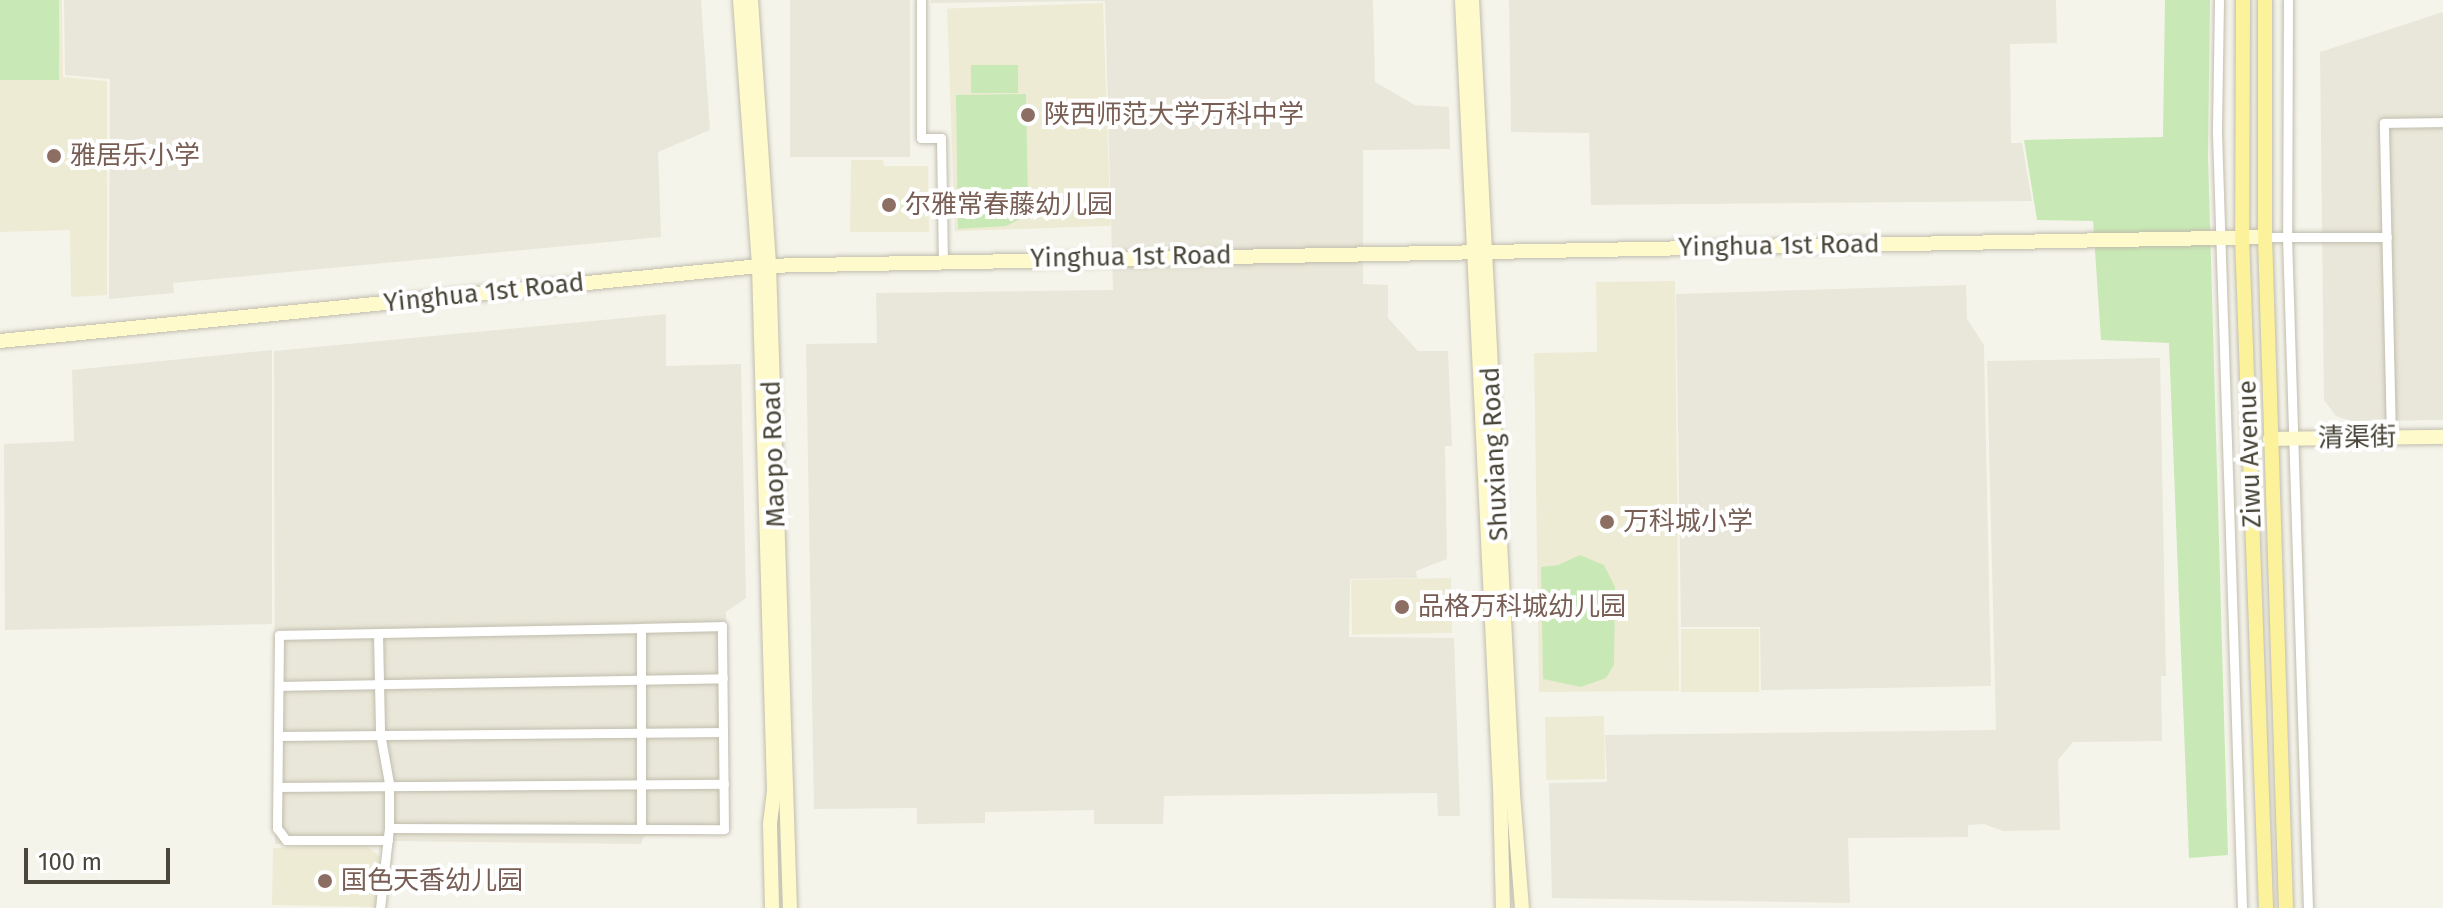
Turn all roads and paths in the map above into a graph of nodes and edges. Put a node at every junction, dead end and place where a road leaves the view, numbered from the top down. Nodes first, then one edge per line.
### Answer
1 (740, 0) edge
2 (751, 0) edge
3 (921, 0) edge
4 (1462, 0) edge
5 (1472, 0) edge
6 (2219, 0) edge
7 (2243, 0) edge
8 (2265, 0) edge
9 (2288, 0) edge
10 (2443, 122) edge
11 (2242, 237) junction
12 (2265, 237) junction
13 (2287, 237) junction
14 (2387, 237) junction
15 (2220, 238) junction
16 (1480, 251) junction
17 (943, 260) junction
18 (764, 266) junction
19 (0, 341) edge
20 (2443, 437) edge
21 (2391, 438) junction
22 (2270, 439) junction
23 (2293, 439) junction
24 (641, 628) junction
25 (378, 634) junction
26 (723, 678) junction
27 (641, 679) junction
28 (378, 685) junction
29 (279, 686) junction
30 (723, 732) junction
31 (380, 733) junction
32 (642, 733) junction
33 (279, 736) junction
34 (389, 783) junction
35 (641, 783) junction
36 (724, 784) junction
37 (279, 787) junction
38 (641, 827) junction
39 (389, 828) junction
40 (388, 840) junction
41 (380, 908) edge
42 (772, 908) edge
43 (790, 908) edge
44 (1503, 908) edge
45 (1522, 908) edge
46 (2242, 908) edge
47 (2266, 908) edge
48 (2286, 908) edge
49 (2308, 908) edge

1 - 18 street, Maopo Road
2 - 18 street, Maopo Road
3 - 17 street
4 - 16 street, Shuxiang Road
5 - 16 street, Shuxiang Road
6 - 15 street, Ziwu Avenue
7 - 11 main road, Ziwu Avenue
8 - 12 main road, Ziwu Avenue
9 - 13 street, Ziwu Avenue
10 - 14 street
11 - 12 street, Yinghua 1st Road
11 - 15 street, Yinghua 1st Road
11 - 47 main road, Ziwu Avenue
12 - 13 street
12 - 22 main road, Ziwu Avenue
13 - 14 street
13 - 23 street, Ziwu Avenue
14 - 21 street
15 - 16 street, Yinghua 1st Road
15 - 46 street, Ziwu Avenue
16 - 17 street, Yinghua 1st Road
16 - 44 street, Shuxiang Road
16 - 45 street, Shuxiang Road
17 - 18 street, Yinghua 1st Road
18 - 19 street, Yinghua 1st Road
18 - 42 street, Maopo Road
18 - 43 street, Maopo Road
20 - 21 street, 清渠街
21 - 23 street, 清渠街
22 - 23 street, 清渠街
22 - 48 main road, Ziwu Avenue
23 - 49 street, Ziwu Avenue
24 - 25 street
24 - 26 street
24 - 27 street
25 - 28 street
25 - 29 street
26 - 27 street
26 - 30 street
27 - 28 street
27 - 32 street
28 - 29 street
28 - 31 street
29 - 33 street
30 - 32 street
30 - 36 street
31 - 32 street
31 - 33 street
31 - 34 street
32 - 35 street
33 - 37 street
34 - 35 street
34 - 37 street
34 - 39 street
35 - 36 street
35 - 38 street
36 - 38 street
37 - 40 street
38 - 39 street
39 - 40 street
40 - 41 street

